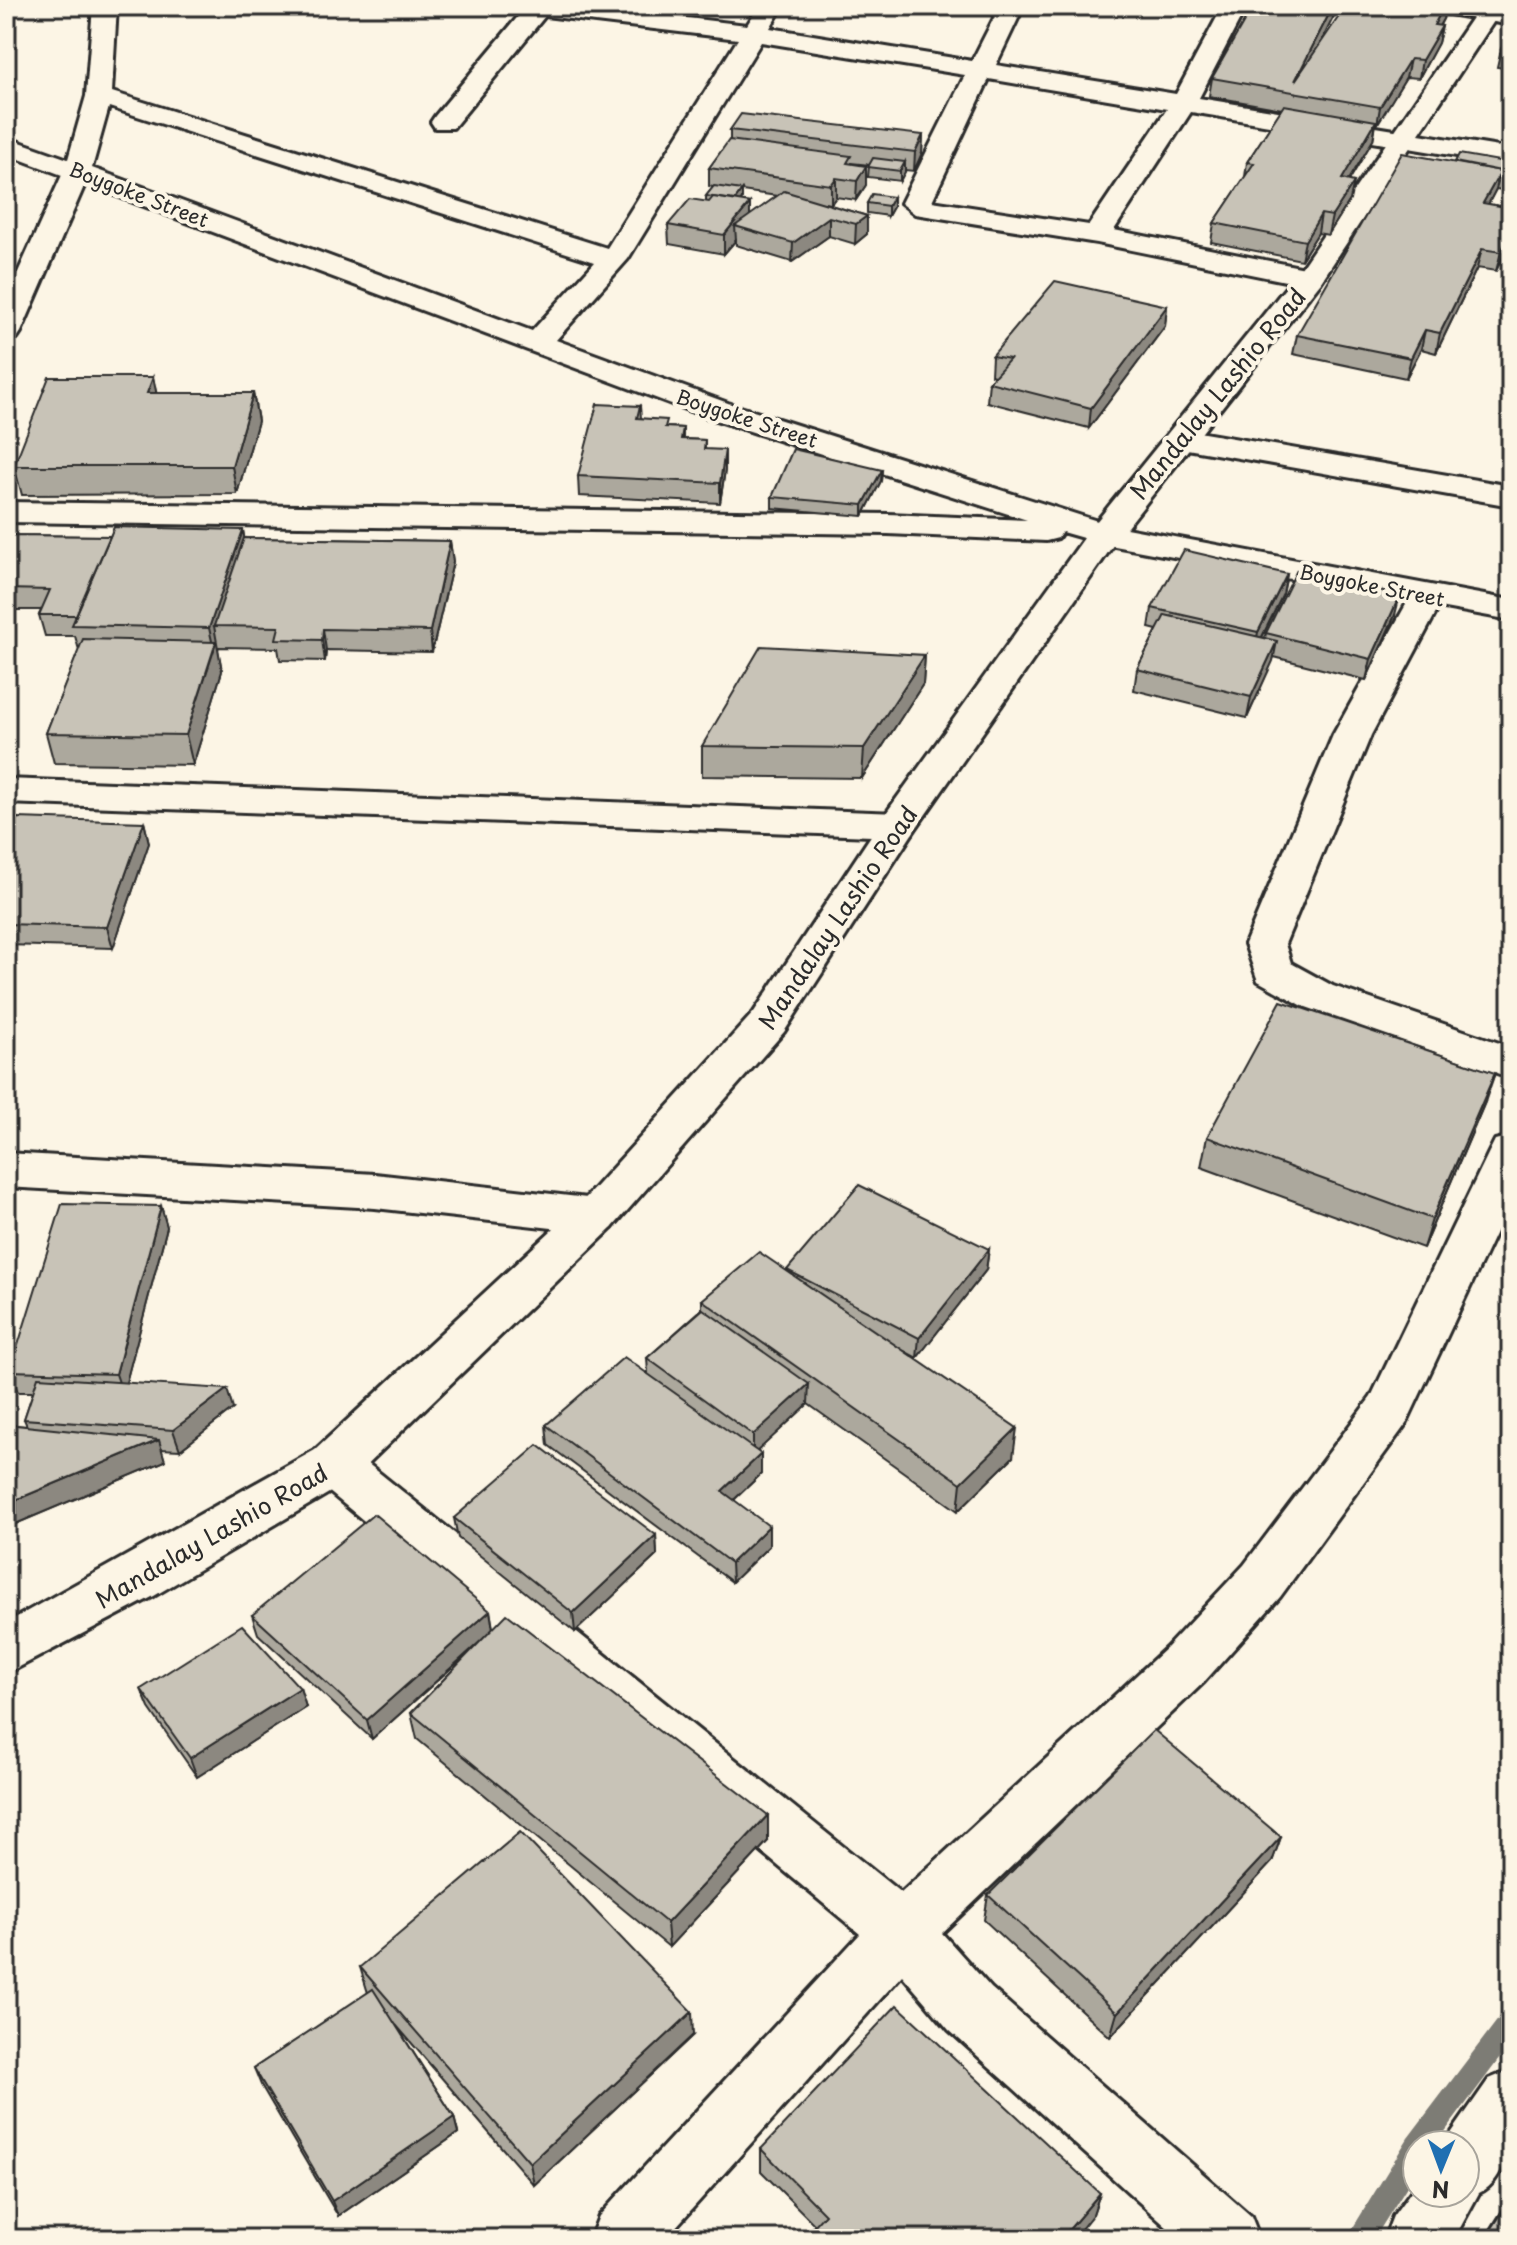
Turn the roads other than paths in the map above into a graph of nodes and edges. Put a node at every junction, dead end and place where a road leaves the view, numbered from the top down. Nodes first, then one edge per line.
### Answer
1 (105, 6) edge
2 (772, 6) edge
3 (1012, 6) edge
4 (1235, 6) edge
5 (1444, 6) edge
6 (533, 7) edge
7 (1497, 13) edge
8 (753, 33) junction
9 (983, 68) junction
10 (99, 96) junction
11 (1184, 103) junction
12 (444, 122) dead end
13 (1404, 141) junction
14 (6, 145) edge
15 (1511, 157) edge
16 (78, 170) junction
17 (1097, 235) junction
18 (614, 259) junction
19 (1310, 277) junction
20 (9, 320) edge
21 (536, 344) junction
22 (1181, 439) junction
23 (1511, 496) edge
24 (6, 512) edge
25 (1104, 534) junction
26 (1428, 596) junction
27 (1511, 610) edge
28 (6, 791) edge
29 (898, 825) junction
30 (1511, 1063) edge
31 (1511, 1152) edge
32 (6, 1170) edge
33 (596, 1216) junction
34 (333, 1465) junction
35 (6, 1650) edge
36 (902, 1931) junction
37 (1511, 2101) edge
38 (1481, 2145) edge
39 (1437, 2209) edge
40 (622, 2239) edge
41 (1228, 2239) edge
42 (1416, 2239) edge

1 - 10 main road
2 - 8 main road
3 - 9 main road
4 - 11 main road
5 - 7 main road
6 - 8 main road
6 - 12 main road
7 - 13 main road, Mandalay Lashio Road
8 - 9 main road
8 - 18 main road
9 - 11 main road
9 - 17 main road
10 - 16 main road
10 - 18 main road
11 - 13 main road
11 - 17 main road
13 - 15 main road
13 - 19 main road, Mandalay Lashio Road
14 - 16 main road, Boygoke Street
16 - 20 main road
16 - 21 main road, Boygoke Street
17 - 19 main road
18 - 21 main road
19 - 22 main road, Mandalay Lashio Road
21 - 25 main road, Boygoke Street
22 - 23 main road
22 - 25 main road, Mandalay Lashio Road
24 - 25 main road
25 - 26 main road, Boygoke Street
25 - 29 main road, Mandalay Lashio Road
26 - 27 main road, Boygoke Street
26 - 30 main road
28 - 29 main road
29 - 33 main road, Mandalay Lashio Road
31 - 36 main road
32 - 33 main road
33 - 34 main road, Mandalay Lashio Road
34 - 35 main road, Mandalay Lashio Road
34 - 36 main road
36 - 40 main road
36 - 41 main road
37 - 38 main road
39 - 42 main road

